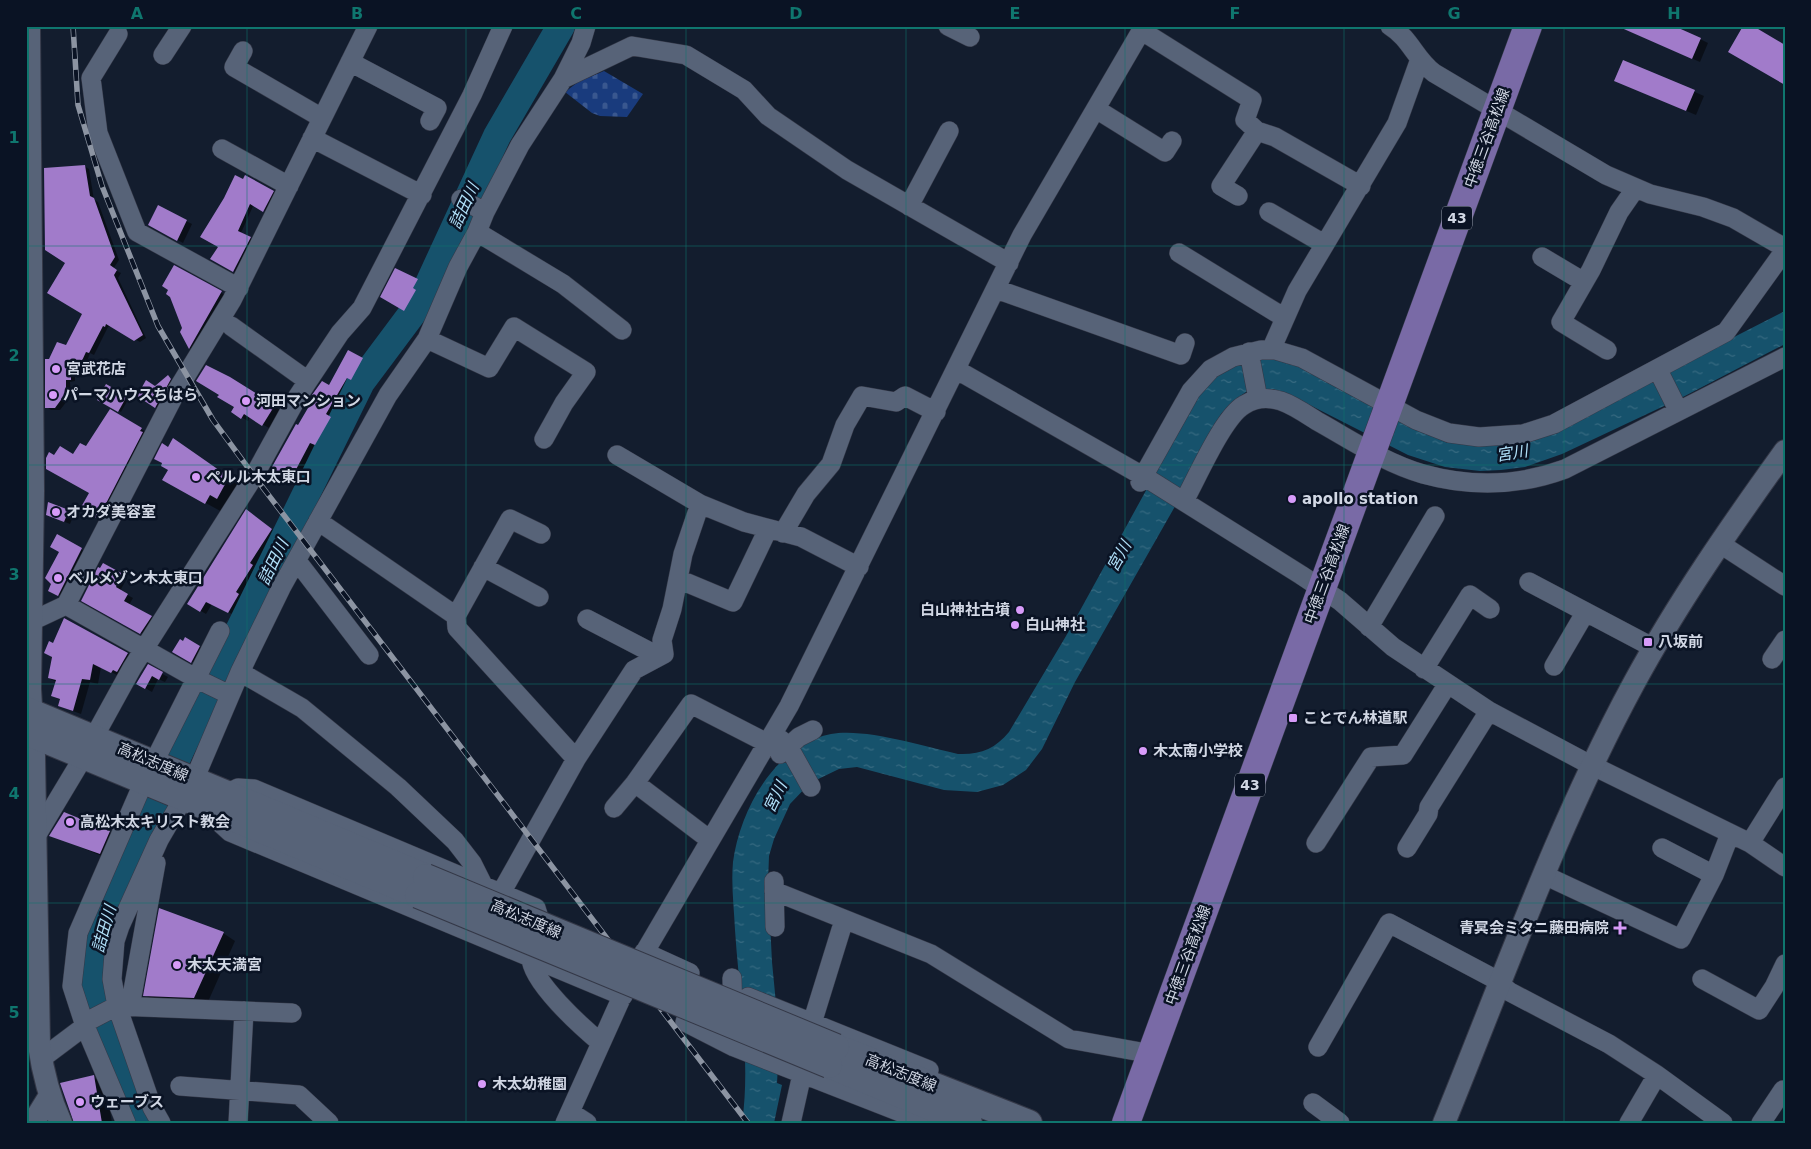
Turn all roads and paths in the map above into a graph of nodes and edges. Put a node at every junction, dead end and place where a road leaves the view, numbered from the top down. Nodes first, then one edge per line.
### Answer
1 (29, 26) edge
2 (182, 26) edge
3 (368, 26) edge
4 (503, 26) edge
5 (586, 26) edge
6 (948, 26) edge
7 (1390, 26) edge
8 (1528, 26) edge
9 (1143, 29) edge
10 (118, 34) dead end
11 (970, 37) dead end
12 (244, 51) dead end
13 (162, 55) dead end
14 (1420, 59) junction
15 (350, 62) junction
16 (563, 79) junction
17 (1096, 109) junction
18 (1497, 110) junction
19 (322, 118) junction
20 (430, 121) dead end
21 (949, 131) dead end
22 (1257, 131) junction
23 (312, 138) junction
24 (1172, 141) dead end
25 (222, 149) dead end
26 (289, 186) junction
27 (1361, 186) junction
28 (1636, 190) junction
29 (422, 195) junction
30 (1238, 196) dead end
31 (461, 198) dead end
32 (909, 206) junction
33 (485, 212) junction
34 (1269, 212) dead end
35 (477, 232) junction
36 (1324, 244) junction
37 (1785, 249) edge
38 (1179, 253) dead end
39 (1542, 257) dead end
40 (1009, 263) junction
41 (1584, 282) junction
42 (239, 288) junction
43 (996, 289) junction
44 (1285, 318) junction
45 (231, 326) dead end
46 (622, 330) dead end
47 (427, 339) junction
48 (1185, 342) dead end
49 (1271, 350) junction
50 (1607, 350) dead end
51 (1250, 354) junction
52 (1785, 356) edge
53 (957, 370) junction
54 (1659, 371) junction
55 (308, 381) junction
56 (1258, 397) junction
57 (1388, 407) junction
58 (1677, 408) junction
59 (936, 412) junction
60 (544, 439) dead end
61 (1373, 449) junction
62 (1785, 451) edge
63 (617, 455) dead end
64 (1144, 479) junction
65 (1183, 500) junction
66 (700, 504) junction
67 (1435, 516) dead end
68 (318, 521) junction
69 (775, 531) junction
70 (541, 534) dead end
71 (1719, 543) junction
72 (297, 561) junction
73 (483, 567) junction
74 (859, 567) junction
75 (678, 579) junction
76 (1529, 582) dead end
77 (1785, 586) edge
78 (1321, 589) junction
79 (539, 597) dead end
80 (66, 605) junction
81 (1490, 609) dead end
82 (1585, 613) junction
83 (29, 616) edge
84 (456, 616) junction
85 (587, 619) dead end
86 (1369, 627) junction
87 (220, 631) dead end
88 (1785, 640) edge
89 (1654, 648) junction
90 (144, 649) junction
91 (370, 655) dead end
92 (658, 656) junction
93 (1772, 658) dead end
94 (1554, 666) dead end
95 (1424, 669) junction
96 (240, 672) junction
97 (197, 679) junction
98 (1447, 685) junction
99 (230, 695) junction
100 (1489, 711) junction
101 (29, 722) edge
102 (813, 730) dead end
103 (780, 745) junction
104 (89, 746) junction
105 (576, 759) junction
106 (1593, 765) junction
107 (152, 773) junction
108 (635, 783) junction
109 (1785, 787) edge
110 (186, 788) junction
111 (810, 788) dead end
112 (221, 803) junction
113 (614, 808) dead end
114 (32, 834) edge
115 (1730, 834) junction
116 (159, 840) junction
117 (710, 840) junction
118 (1750, 843) junction
119 (1316, 844) dead end
120 (1407, 848) dead end
121 (1662, 848) dead end
122 (1785, 867) edge
123 (1544, 875) junction
124 (1714, 875) junction
125 (482, 885) junction
126 (501, 893) junction
127 (844, 920) junction
128 (775, 927) dead end
129 (644, 952) junction
130 (530, 958) junction
131 (1785, 964) edge
132 (700, 978) junction
133 (1702, 979) dead end
134 (732, 984) junction
135 (1500, 984) junction
136 (1779, 991) edge
137 (623, 996) junction
138 (32, 997) edge
139 (779, 1004) junction
140 (120, 1007) junction
141 (244, 1011) junction
142 (292, 1013) dead end
143 (811, 1022) junction
144 (86, 1024) junction
145 (601, 1044) junction
146 (734, 1047) junction
147 (1318, 1047) dead end
148 (1152, 1054) junction
149 (833, 1056) junction
150 (41, 1059) junction
151 (786, 1066) junction
152 (803, 1073) junction
153 (1657, 1075) junction
154 (180, 1086) dead end
155 (240, 1092) junction
156 (1785, 1092) edge
157 (49, 1097) junction
158 (863, 1097) junction
159 (1313, 1103) dead end
160 (567, 1117) edge
161 (1018, 1118) edge
162 (1711, 1120) edge
163 (33, 1123) edge
164 (61, 1123) edge
165 (126, 1123) edge
166 (161, 1123) edge
167 (238, 1123) edge
168 (329, 1123) edge
169 (587, 1123) edge
170 (791, 1123) edge
171 (901, 1123) edge
172 (928, 1123) edge
173 (969, 1123) edge
174 (1126, 1123) edge
175 (1340, 1123) edge
176 (1444, 1123) edge
177 (1629, 1123) edge
178 (1761, 1123) edge

1 - 83 street
2 - 13 street
3 - 15 street
4 - 29 street
5 - 16 street
6 - 11 street
7 - 14 street
8 - 18 main road, 中徳三谷高松線 / 43
9 - 17 street
9 - 22 street
10 - 42 street
12 - 19 street
14 - 18 street
14 - 27 street
15 - 19 street
15 - 20 street
16 - 32 street
16 - 33 street
17 - 24 street
17 - 40 street
18 - 28 street
18 - 57 main road, 中徳三谷高松線 / 43
19 - 23 street
21 - 32 street
22 - 27 street
22 - 30 street
23 - 26 street
23 - 29 street
25 - 26 street
26 - 42 street
27 - 36 street
28 - 37 street
28 - 41 street
29 - 55 street
31 - 33 street
32 - 40 street
33 - 35 street
34 - 36 street
35 - 46 street
35 - 47 street
36 - 44 street
37 - 54 street
38 - 44 street
39 - 41 street
40 - 43 street
41 - 50 street
42 - 80 street
43 - 48 street
43 - 53 street
44 - 49 street
45 - 55 street
47 - 60 street
47 - 68 street
49 - 51 street
49 - 57 street
51 - 56 street
51 - 64 street
52 - 58 street
53 - 59 street
53 - 64 street
54 - 57 street
54 - 58 street
55 - 90 street
56 - 61 street
56 - 65 street
57 - 61 main road, 中徳三谷高松線 / 43
58 - 61 street
59 - 69 street
59 - 74 street
61 - 78 main road, 中徳三谷高松線 / 43
62 - 71 street
63 - 66 street
64 - 65 street
65 - 78 street
66 - 69 street
66 - 75 street
67 - 86 street
68 - 72 street
68 - 84 street
69 - 74 street
69 - 75 street
70 - 73 street
71 - 77 street
71 - 89 street
72 - 91 street
72 - 96 street
73 - 79 street
73 - 84 street
74 - 103 street
75 - 92 street
76 - 82 street
78 - 86 street
78 - 148 main road, 中徳三谷高松線 / 43
80 - 83 street
80 - 90 street
81 - 95 street
82 - 89 street
82 - 94 street
83 - 101 street
84 - 105 street
85 - 92 street
86 - 95 street
87 - 97 street
88 - 93 street
89 - 106 street
90 - 97 street
90 - 104 street
92 - 105 street
95 - 98 street
96 - 99 street
96 - 125 street
97 - 99 street
97 - 107 street
98 - 100 street
98 - 119 street
99 - 110 street
100 - 106 street
100 - 120 street
101 - 104 main road, 高松志度線
101 - 114 street
102 - 103 street
103 - 108 street
103 - 111 street
103 - 117 street
104 - 107 main road, 高松志度線
104 - 114 street
105 - 126 street
106 - 115 street
106 - 123 street
107 - 110 main road, 高松志度線
107 - 144 street
108 - 113 street
108 - 117 street
109 - 118 street
110 - 112 main road, 高松志度線
110 - 116 street
112 - 125 street
112 - 130 street
112 - 149 main road, 高松志度線, bridge
114 - 138 street
115 - 118 street
115 - 124 street
116 - 140 street
116 - 140 street
117 - 129 street
118 - 122 street
121 - 124 street
123 - 124 street
123 - 135 street
125 - 126 street
126 - 130 street
127 - 128 street
127 - 143 street
127 - 148 street
129 - 132 street
129 - 137 street
130 - 137 street
130 - 145 street
131 - 136 street
132 - 134 street
132 - 146 street
133 - 136 street
134 - 139 street
134 - 146 street
135 - 147 street
135 - 153 street
135 - 176 street
137 - 145 street
138 - 150 street
139 - 143 street
139 - 151 street
140 - 141 street
140 - 144 street
140 - 166 street
141 - 142 street
141 - 155 street
143 - 152 street
143 - 161 street
144 - 150 street
144 - 165 street
145 - 160 street
146 - 151 street
148 - 174 main road, 中徳三谷高松線 / 43
149 - 161 main road, 高松志度線
149 - 173 main road, 高松志度線
150 - 157 street
151 - 152 street
152 - 158 street
152 - 170 street
153 - 162 street
153 - 177 street
154 - 155 street
155 - 167 street
155 - 168 street
156 - 178 street
157 - 163 street
157 - 164 street
158 - 171 street
158 - 172 street
159 - 175 street
160 - 169 street

